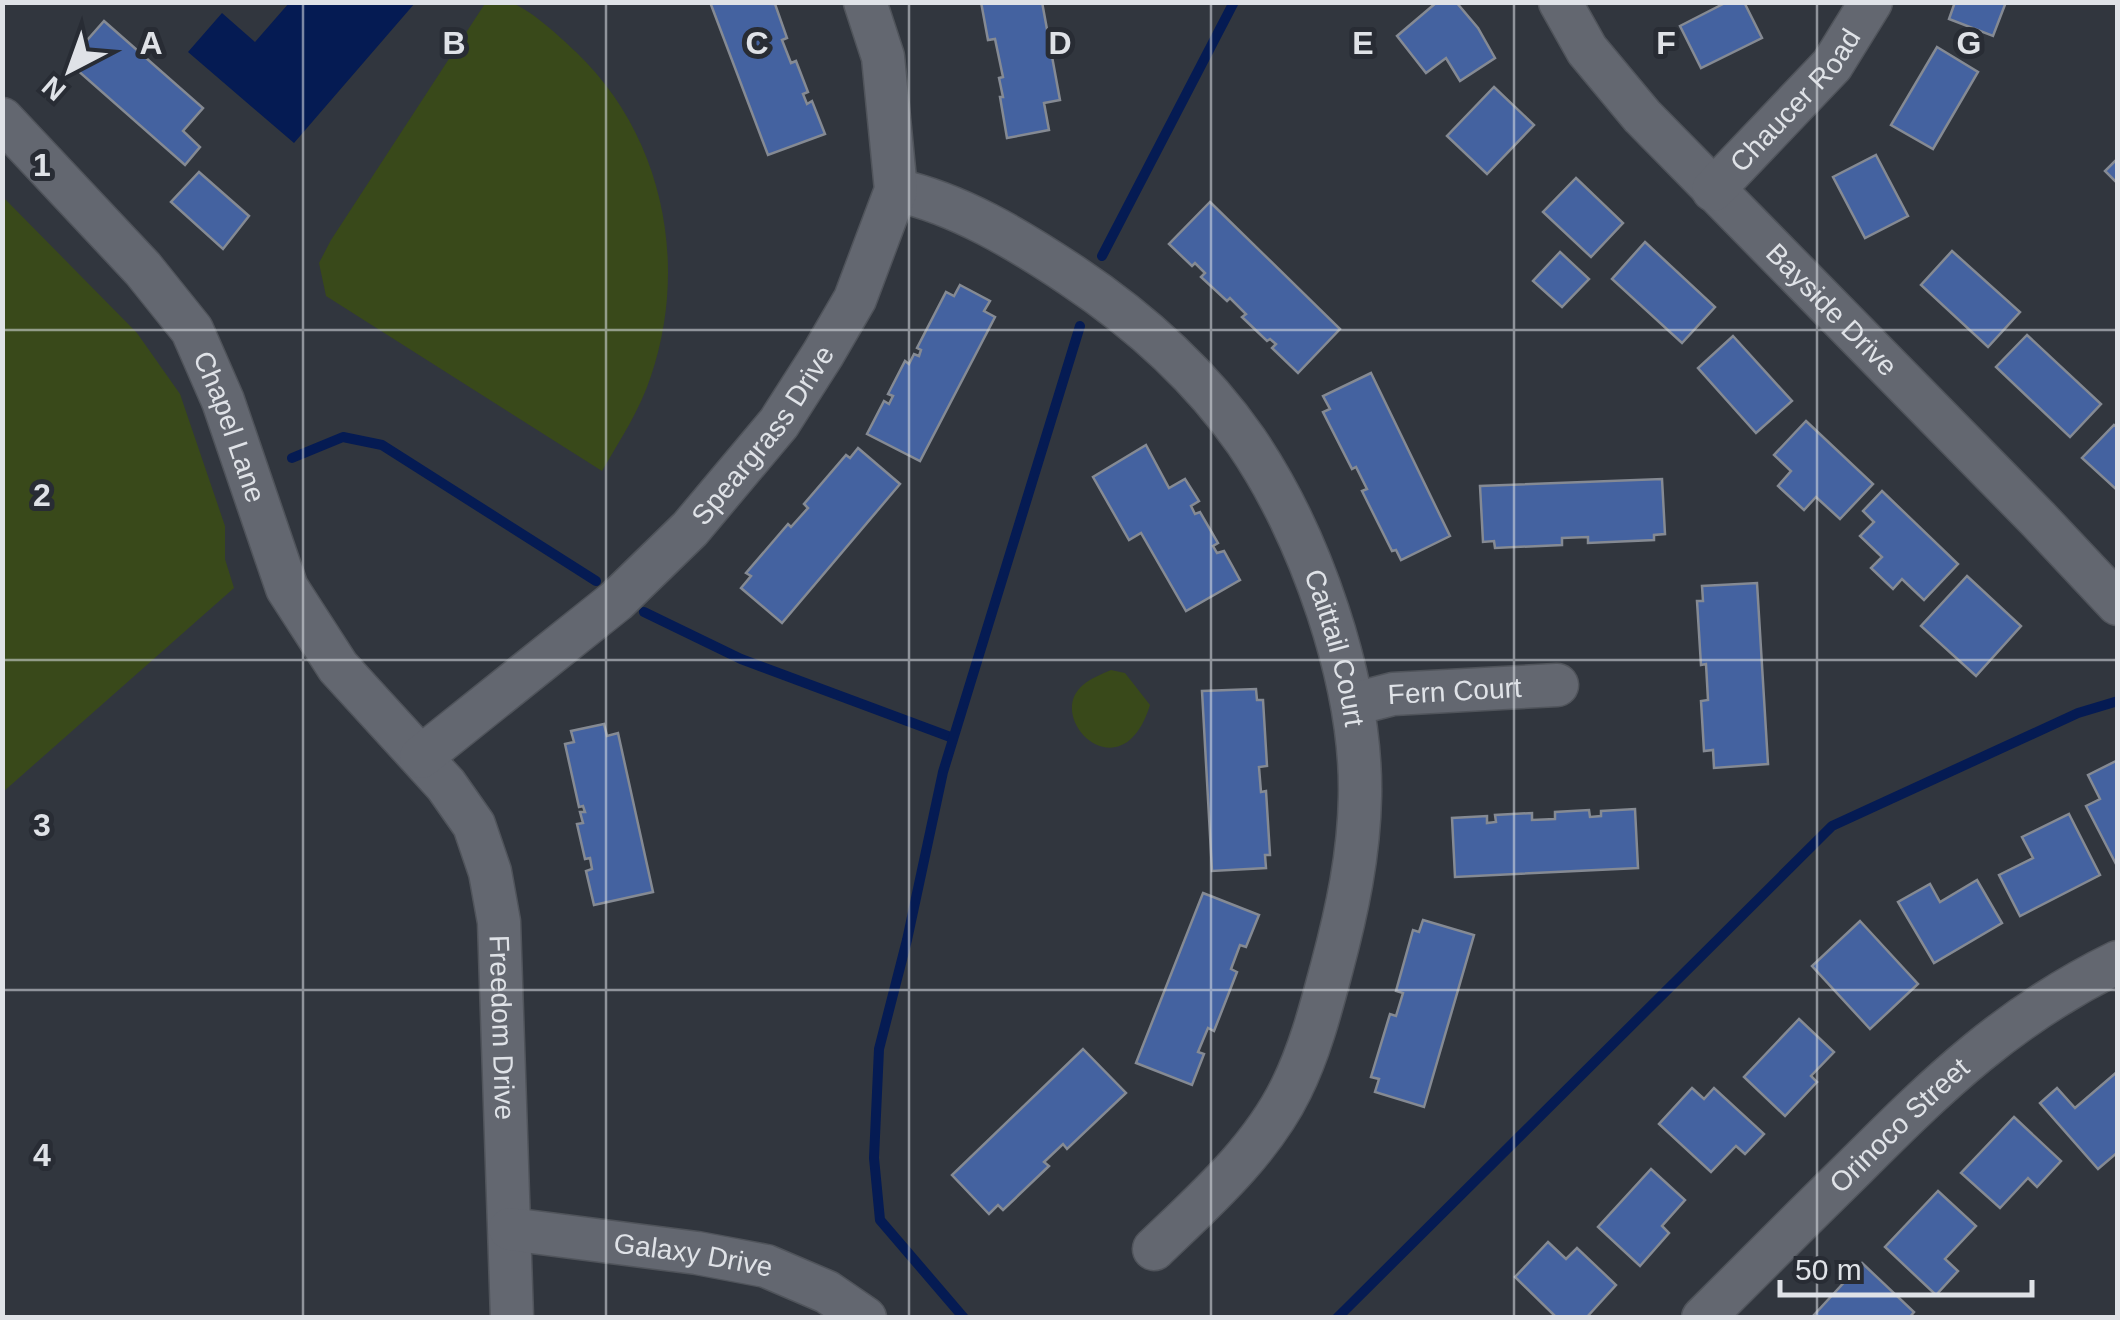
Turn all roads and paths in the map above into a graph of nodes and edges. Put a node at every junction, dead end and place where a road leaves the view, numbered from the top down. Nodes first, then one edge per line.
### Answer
1 (865, 2) edge
2 (1560, 2) edge
3 (1871, 2) edge
4 (2, 119) edge
5 (896, 190) junction
6 (1713, 190) junction
7 (2118, 604) edge
8 (1557, 685) dead end
9 (1354, 704) junction
10 (421, 758) junction
11 (2118, 962) edge
12 (510, 1229) junction
13 (1154, 1249) dead end
14 (512, 1318) edge
15 (865, 1318) edge
16 (1703, 1318) edge

1 - 5 street, Speargrass Drive
2 - 6 street, Bayside Drive
3 - 6 street, Chaucer Road
4 - 10 street, Chapel Lane
5 - 9 street, Caittail Court
5 - 10 street, Speargrass Drive
6 - 7 street, Bayside Drive
8 - 9 street, Fern Court
9 - 13 street, Caittail Court
10 - 12 street, Freedom Drive
11 - 16 street, Orinoco Street
12 - 14 street, Freedom Drive
12 - 15 street, Galaxy Drive

